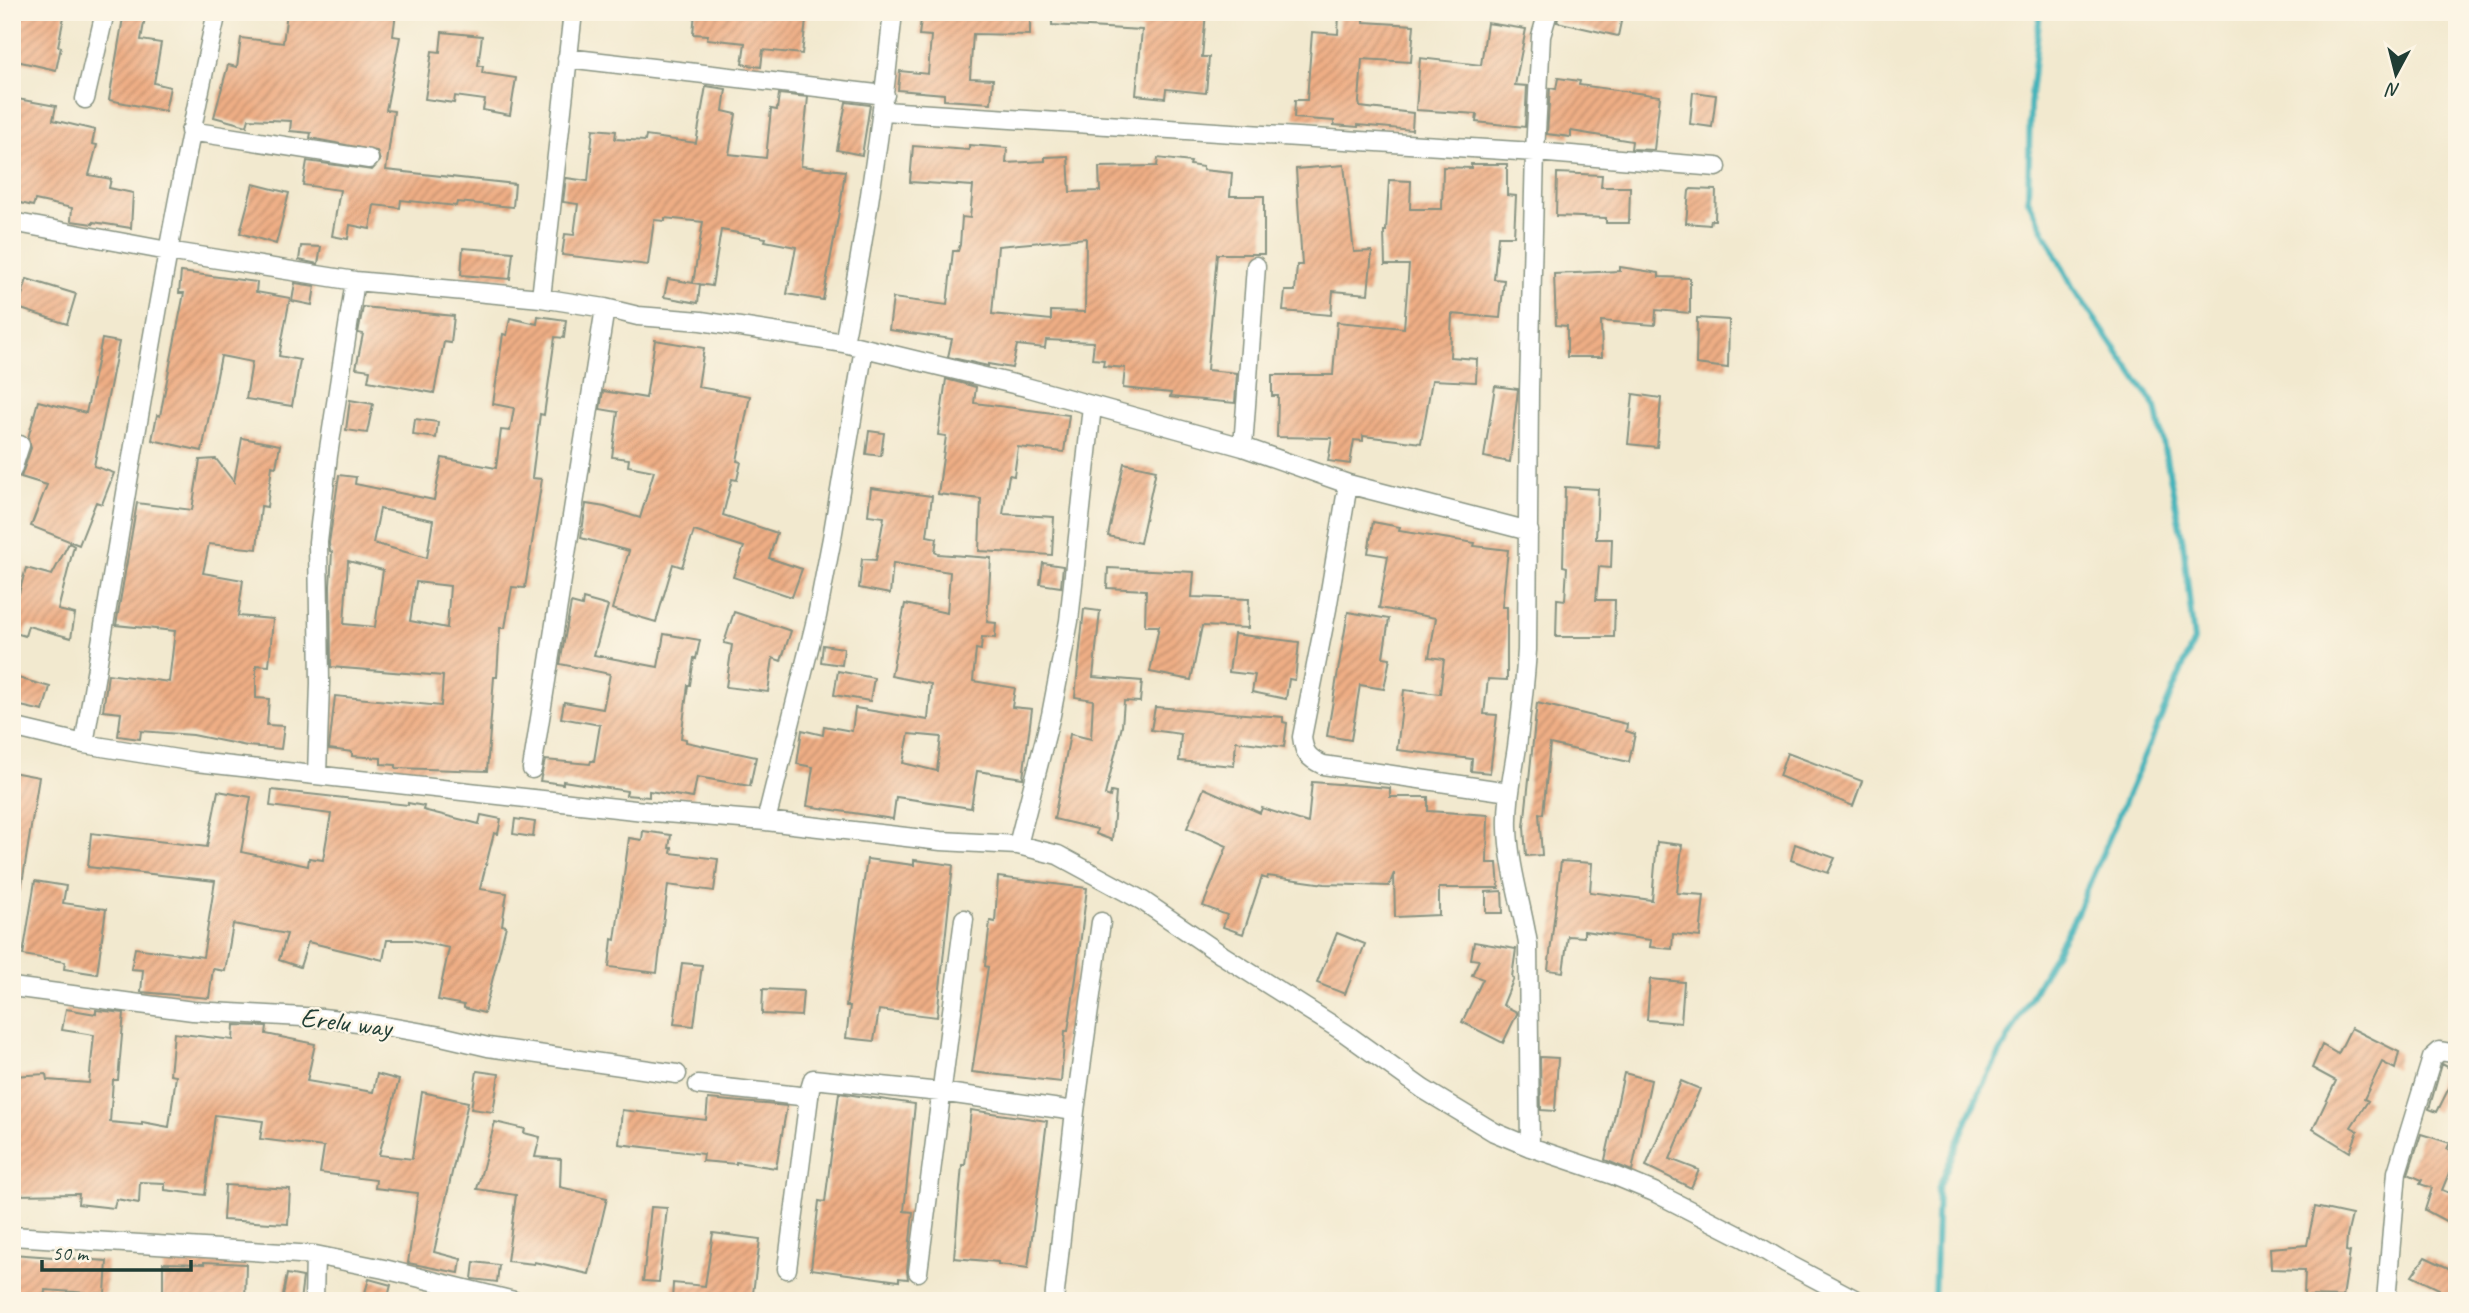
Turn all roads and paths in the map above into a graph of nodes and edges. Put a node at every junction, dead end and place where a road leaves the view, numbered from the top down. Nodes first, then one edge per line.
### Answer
1 (105, 12) edge
2 (217, 12) edge
3 (573, 12) edge
4 (893, 12) edge
5 (1548, 12) edge
6 (567, 58) junction
7 (85, 99) dead end
8 (884, 103) junction
9 (190, 131) junction
10 (1535, 152) junction
11 (369, 159) dead end
12 (1717, 167) dead end
13 (12, 222) edge
14 (168, 251) junction
15 (1256, 266) dead end
16 (355, 281) junction
17 (541, 298) junction
18 (605, 308) junction
19 (844, 343) junction
20 (864, 348) junction
21 (1092, 406) junction
22 (20, 445) dead end
23 (1243, 447) junction
24 (12, 470) edge
25 (1348, 484) junction
26 (1529, 531) junction
27 (12, 727) edge
28 (84, 744) junction
29 (532, 769) dead end
30 (317, 775) junction
31 (1509, 792) junction
32 (765, 821) junction
33 (1018, 845) junction
34 (964, 919) dead end
35 (1101, 922) dead end
36 (12, 987) edge
37 (2457, 1054) edge
38 (677, 1074) dead end
39 (698, 1085) dead end
40 (940, 1092) junction
41 (809, 1097) junction
42 (1075, 1111) junction
43 (1530, 1147) junction
44 (12, 1236) edge
45 (315, 1255) junction
46 (787, 1269) dead end
47 (918, 1272) dead end
48 (1853, 1298) edge
49 (314, 1301) edge
50 (514, 1301) edge
51 (1054, 1301) edge
52 (2386, 1301) edge

1 - 7 street
2 - 9 street
3 - 6 street
4 - 8 street
5 - 10 street
6 - 8 street
6 - 17 street
8 - 10 street
8 - 19 street
9 - 11 street
9 - 14 street
10 - 12 street
10 - 26 street
13 - 14 street
14 - 16 street
14 - 28 street
15 - 23 street
16 - 17 street
16 - 30 street
17 - 18 street
18 - 19 street
18 - 29 street
19 - 20 street
20 - 21 street
20 - 32 street
21 - 23 street
21 - 33 street
22 - 24 street
23 - 25 street
25 - 26 street
25 - 31 street
26 - 31 street
27 - 28 street
28 - 30 street
30 - 32 street
31 - 43 street
32 - 33 street
33 - 43 street
34 - 40 street
35 - 42 street
36 - 38 street, Erelu way
37 - 52 street
39 - 41 street
40 - 41 street
40 - 42 street
40 - 47 street
41 - 46 street
42 - 51 street
43 - 48 street
44 - 45 street
45 - 49 street
45 - 50 street

